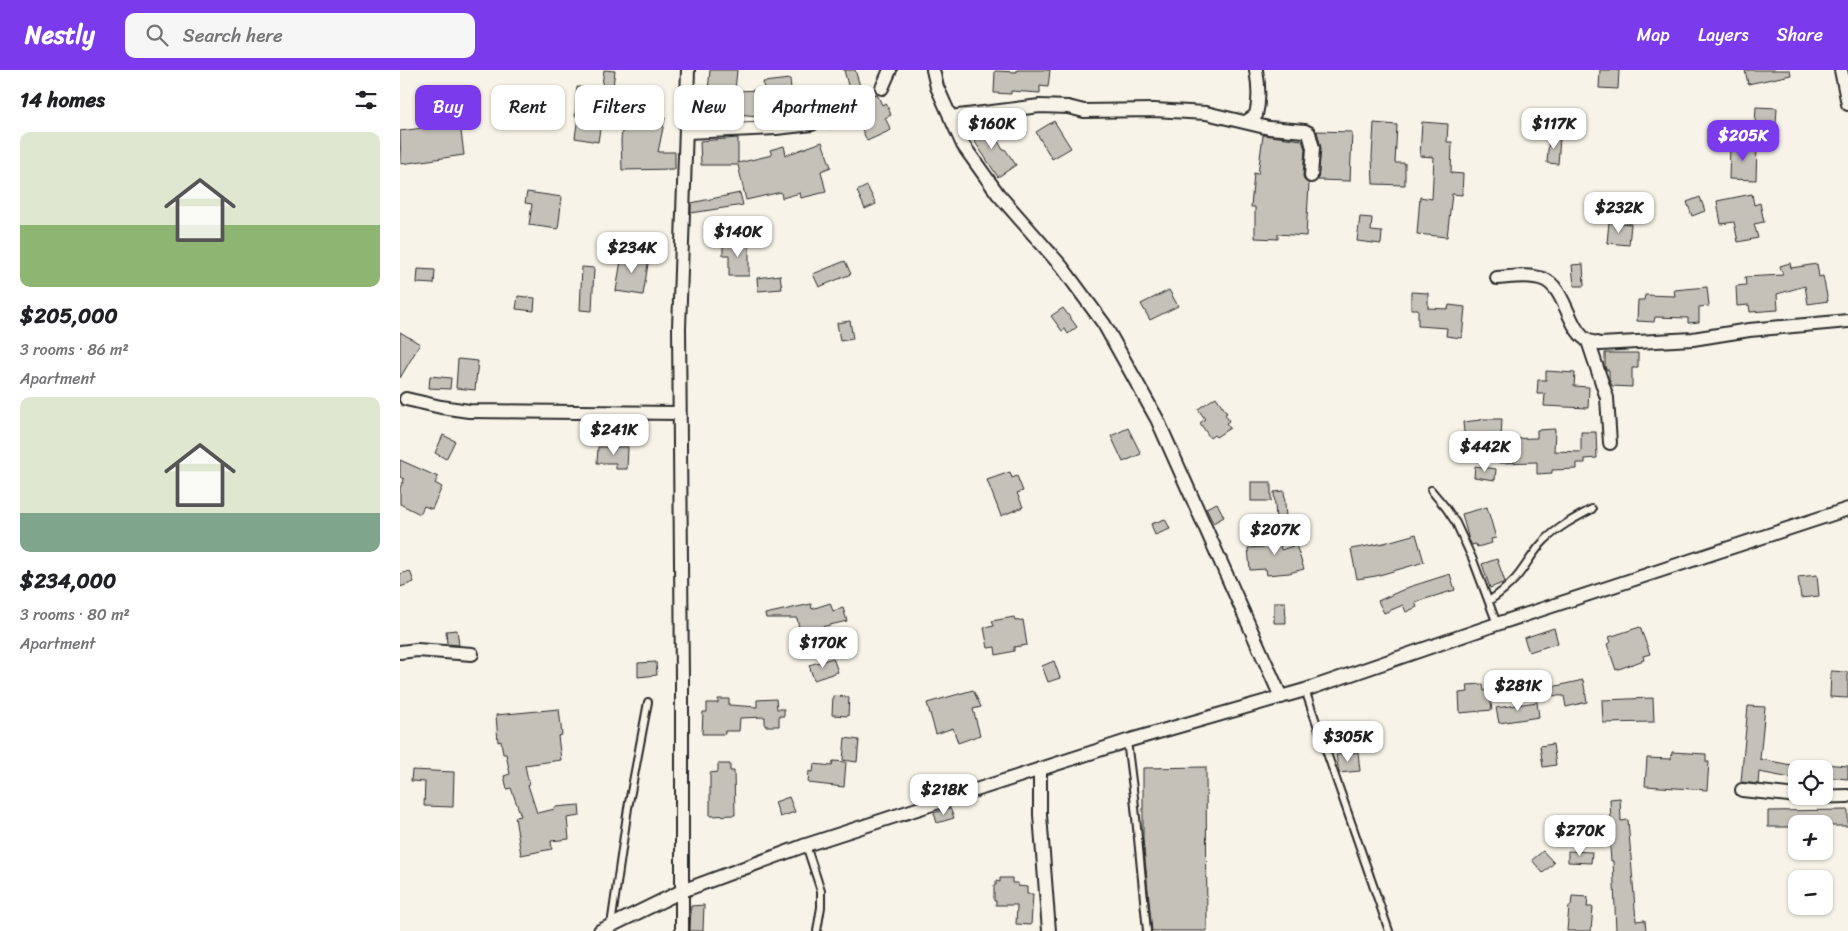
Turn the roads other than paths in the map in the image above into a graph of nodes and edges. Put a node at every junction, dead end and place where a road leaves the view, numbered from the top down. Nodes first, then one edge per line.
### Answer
1 (688, 70) edge
2 (890, 70) edge
3 (933, 70) edge
4 (1256, 70) edge
5 (1841, 70) edge
6 (882, 88) dead end
7 (1848, 104) edge
8 (950, 117) junction
9 (1246, 122) junction
10 (754, 129) edge
11 (687, 132) junction
12 (1311, 176) dead end
13 (1497, 278) dead end
14 (1848, 321) edge
15 (1588, 340) junction
16 (406, 399) dead end
17 (679, 413) junction
18 (1610, 443) dead end
19 (1431, 490) dead end
20 (1592, 509) dead end
21 (1848, 509) edge
22 (1489, 601) junction
23 (1497, 624) junction
24 (400, 652) edge
25 (472, 654) dead end
26 (1305, 690) junction
27 (1281, 697) junction
28 (648, 702) dead end
29 (1127, 741) junction
30 (1040, 769) junction
31 (1742, 790) dead end
32 (1848, 796) edge
33 (806, 845) junction
34 (682, 892) junction
35 (606, 928) edge
36 (682, 931) edge
37 (817, 931) edge
38 (1049, 931) edge
39 (1147, 931) edge
40 (1389, 931) edge

1 - 11 street
2 - 6 street
3 - 8 street
4 - 9 street
5 - 7 street
8 - 9 street
8 - 27 street
9 - 12 street
10 - 11 street
11 - 17 street
13 - 15 street
14 - 15 street
15 - 18 street
16 - 17 street
17 - 34 street
19 - 22 lane
20 - 22 lane
21 - 23 street
22 - 23 lane
23 - 26 street
24 - 25 street
26 - 27 street
26 - 40 lane
27 - 29 street
28 - 35 lane
29 - 30 street
29 - 39 lane
30 - 33 street
30 - 38 street
31 - 32 street
33 - 34 street
33 - 37 lane
34 - 35 street
34 - 36 street

